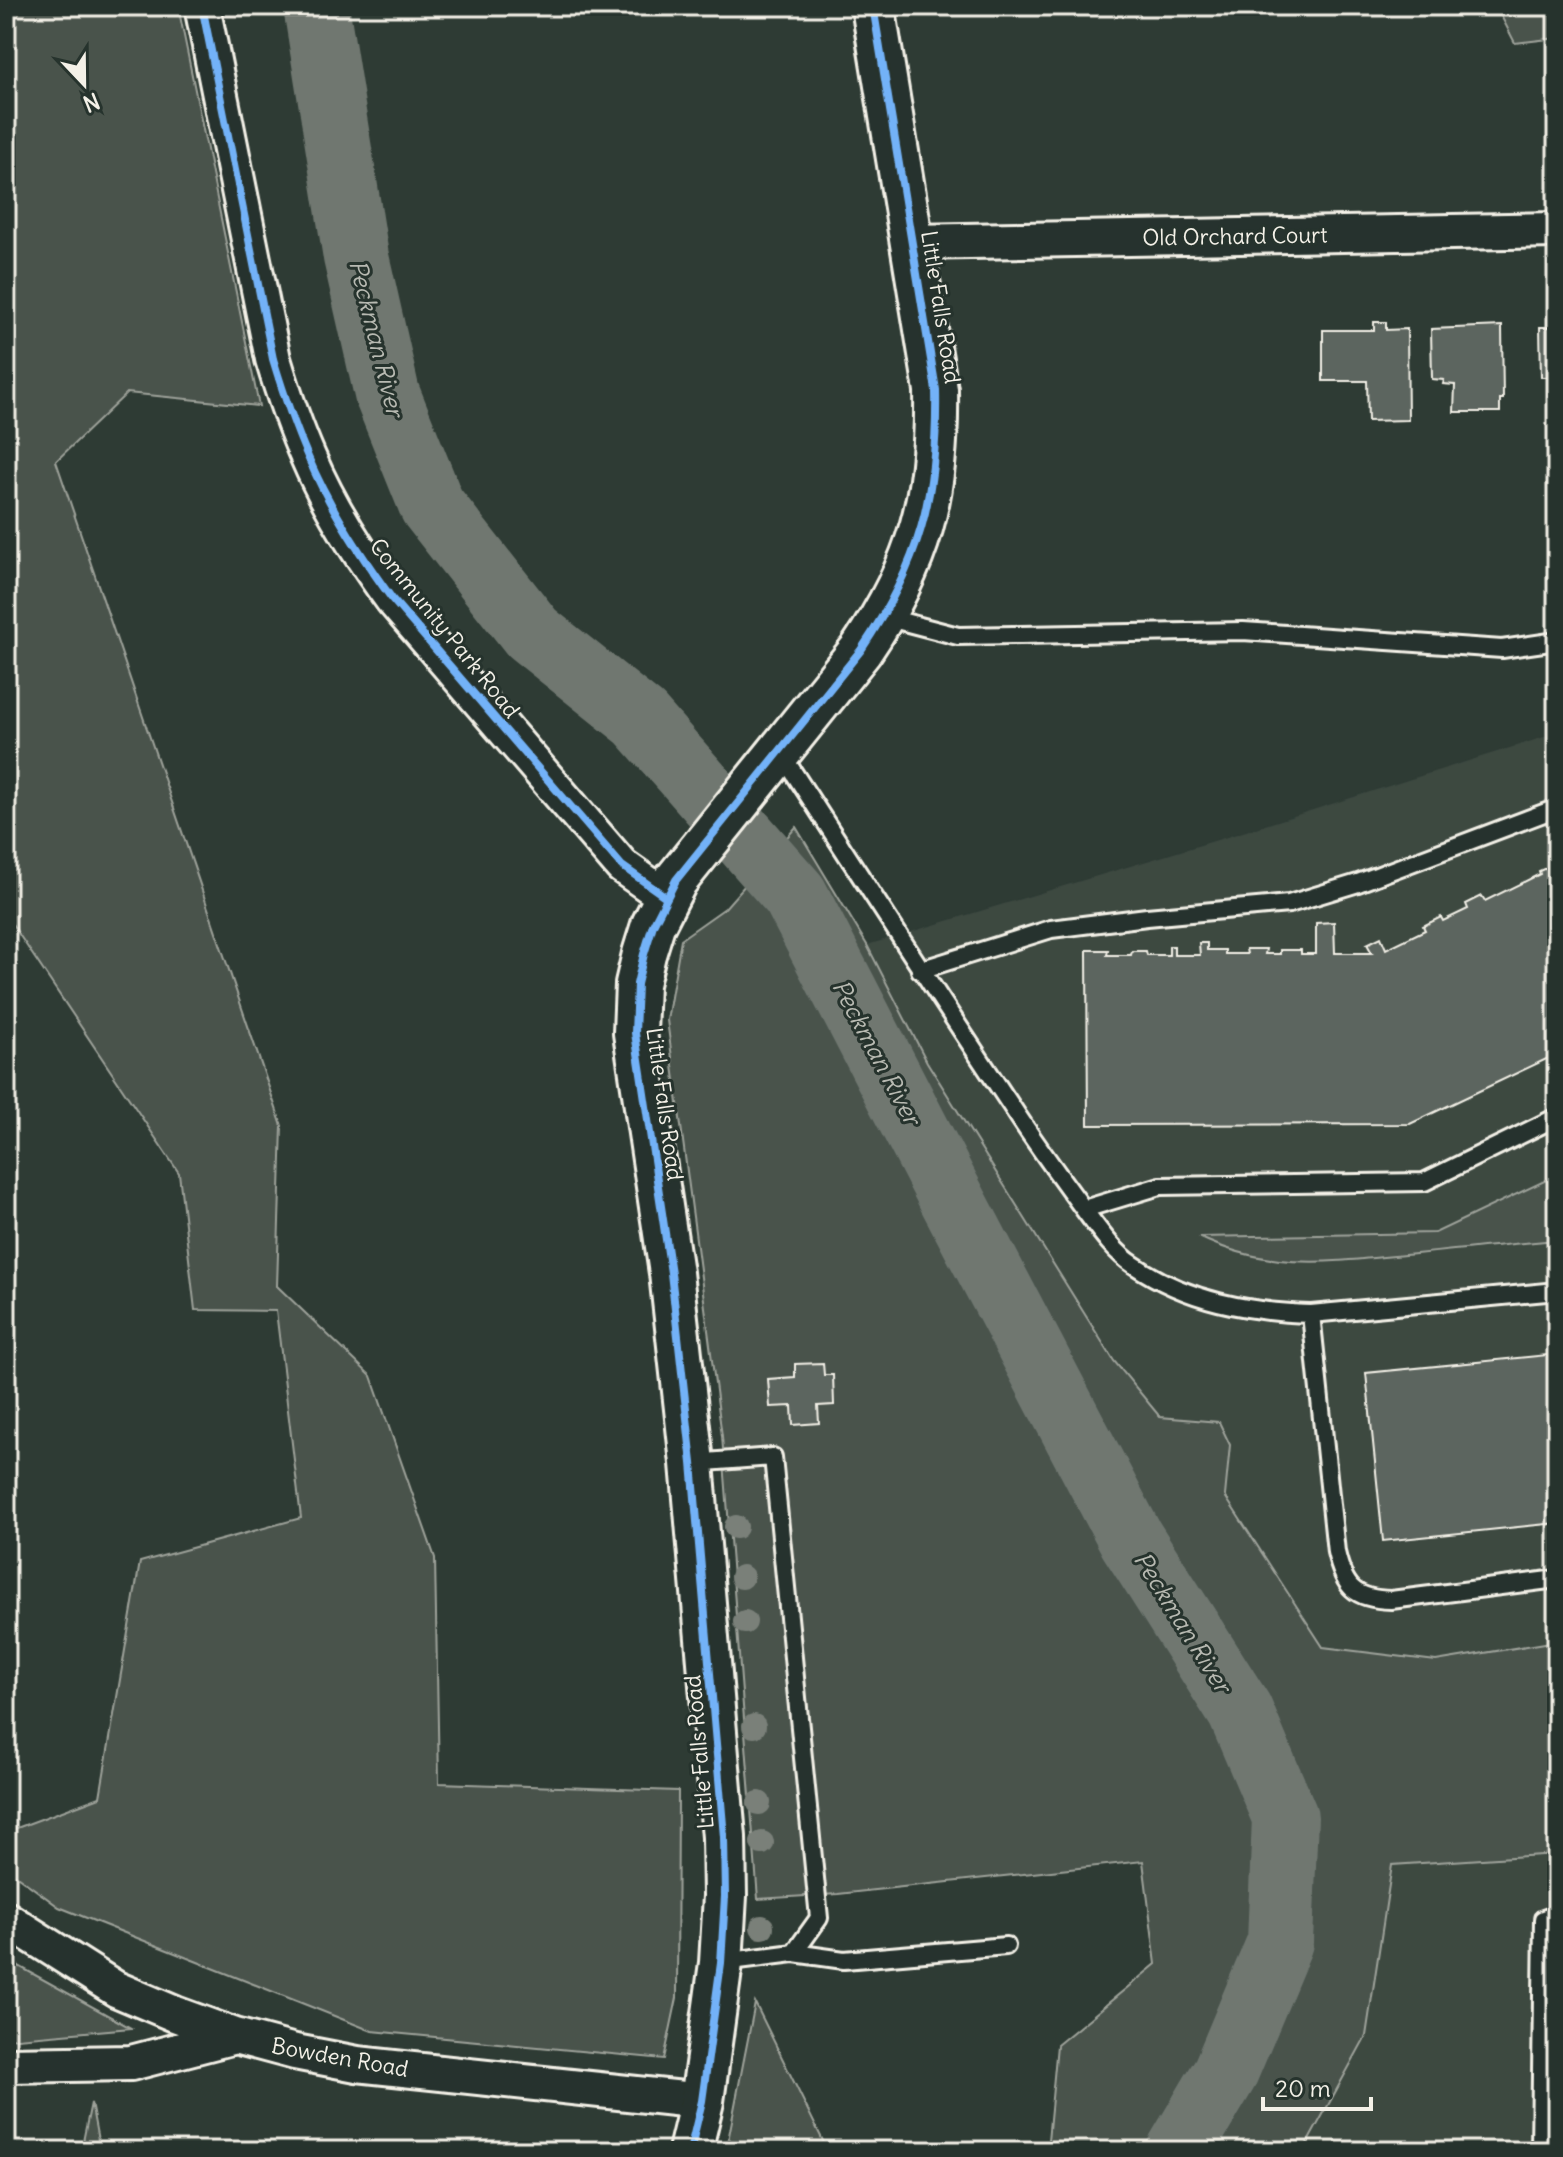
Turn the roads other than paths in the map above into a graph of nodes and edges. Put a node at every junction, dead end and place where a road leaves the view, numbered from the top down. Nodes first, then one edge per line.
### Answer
1 (202, 6) edge
2 (873, 6) edge
3 (1557, 230) edge
4 (913, 242) junction
5 (884, 616) junction
6 (1557, 641) edge
7 (780, 751) junction
8 (1557, 808) edge
9 (676, 880) junction
10 (920, 970) junction
11 (1557, 1117) edge
12 (1084, 1209) junction
13 (1557, 1291) edge
14 (1311, 1314) junction
15 (692, 1463) junction
16 (1557, 1579) edge
17 (1557, 1914) edge
18 (6, 1919) edge
19 (1006, 1946) dead end
20 (794, 1953) junction
21 (721, 1963) junction
22 (235, 2036) junction
23 (6, 2065) edge
24 (702, 2101) junction
25 (690, 2151) edge
26 (1540, 2151) edge

1 - 9 street, Community Park Road
2 - 4 street, Little Falls Road
3 - 4 street, Old Orchard Court
4 - 5 street, Little Falls Road
5 - 6 lane
5 - 7 street, Little Falls Road
7 - 9 street, Little Falls Road
7 - 10 lane
8 - 10 lane
9 - 15 street, Little Falls Road
10 - 12 lane
11 - 12 lane
12 - 14 lane
13 - 14 lane
14 - 16 lane
15 - 20 lane
15 - 21 street, Little Falls Road
17 - 26 lane
18 - 22 street, Bowden Road
19 - 20 lane
20 - 21 lane
21 - 24 street, Little Falls Road
22 - 23 street
22 - 24 street, Bowden Road
24 - 25 street, Little Falls Road

